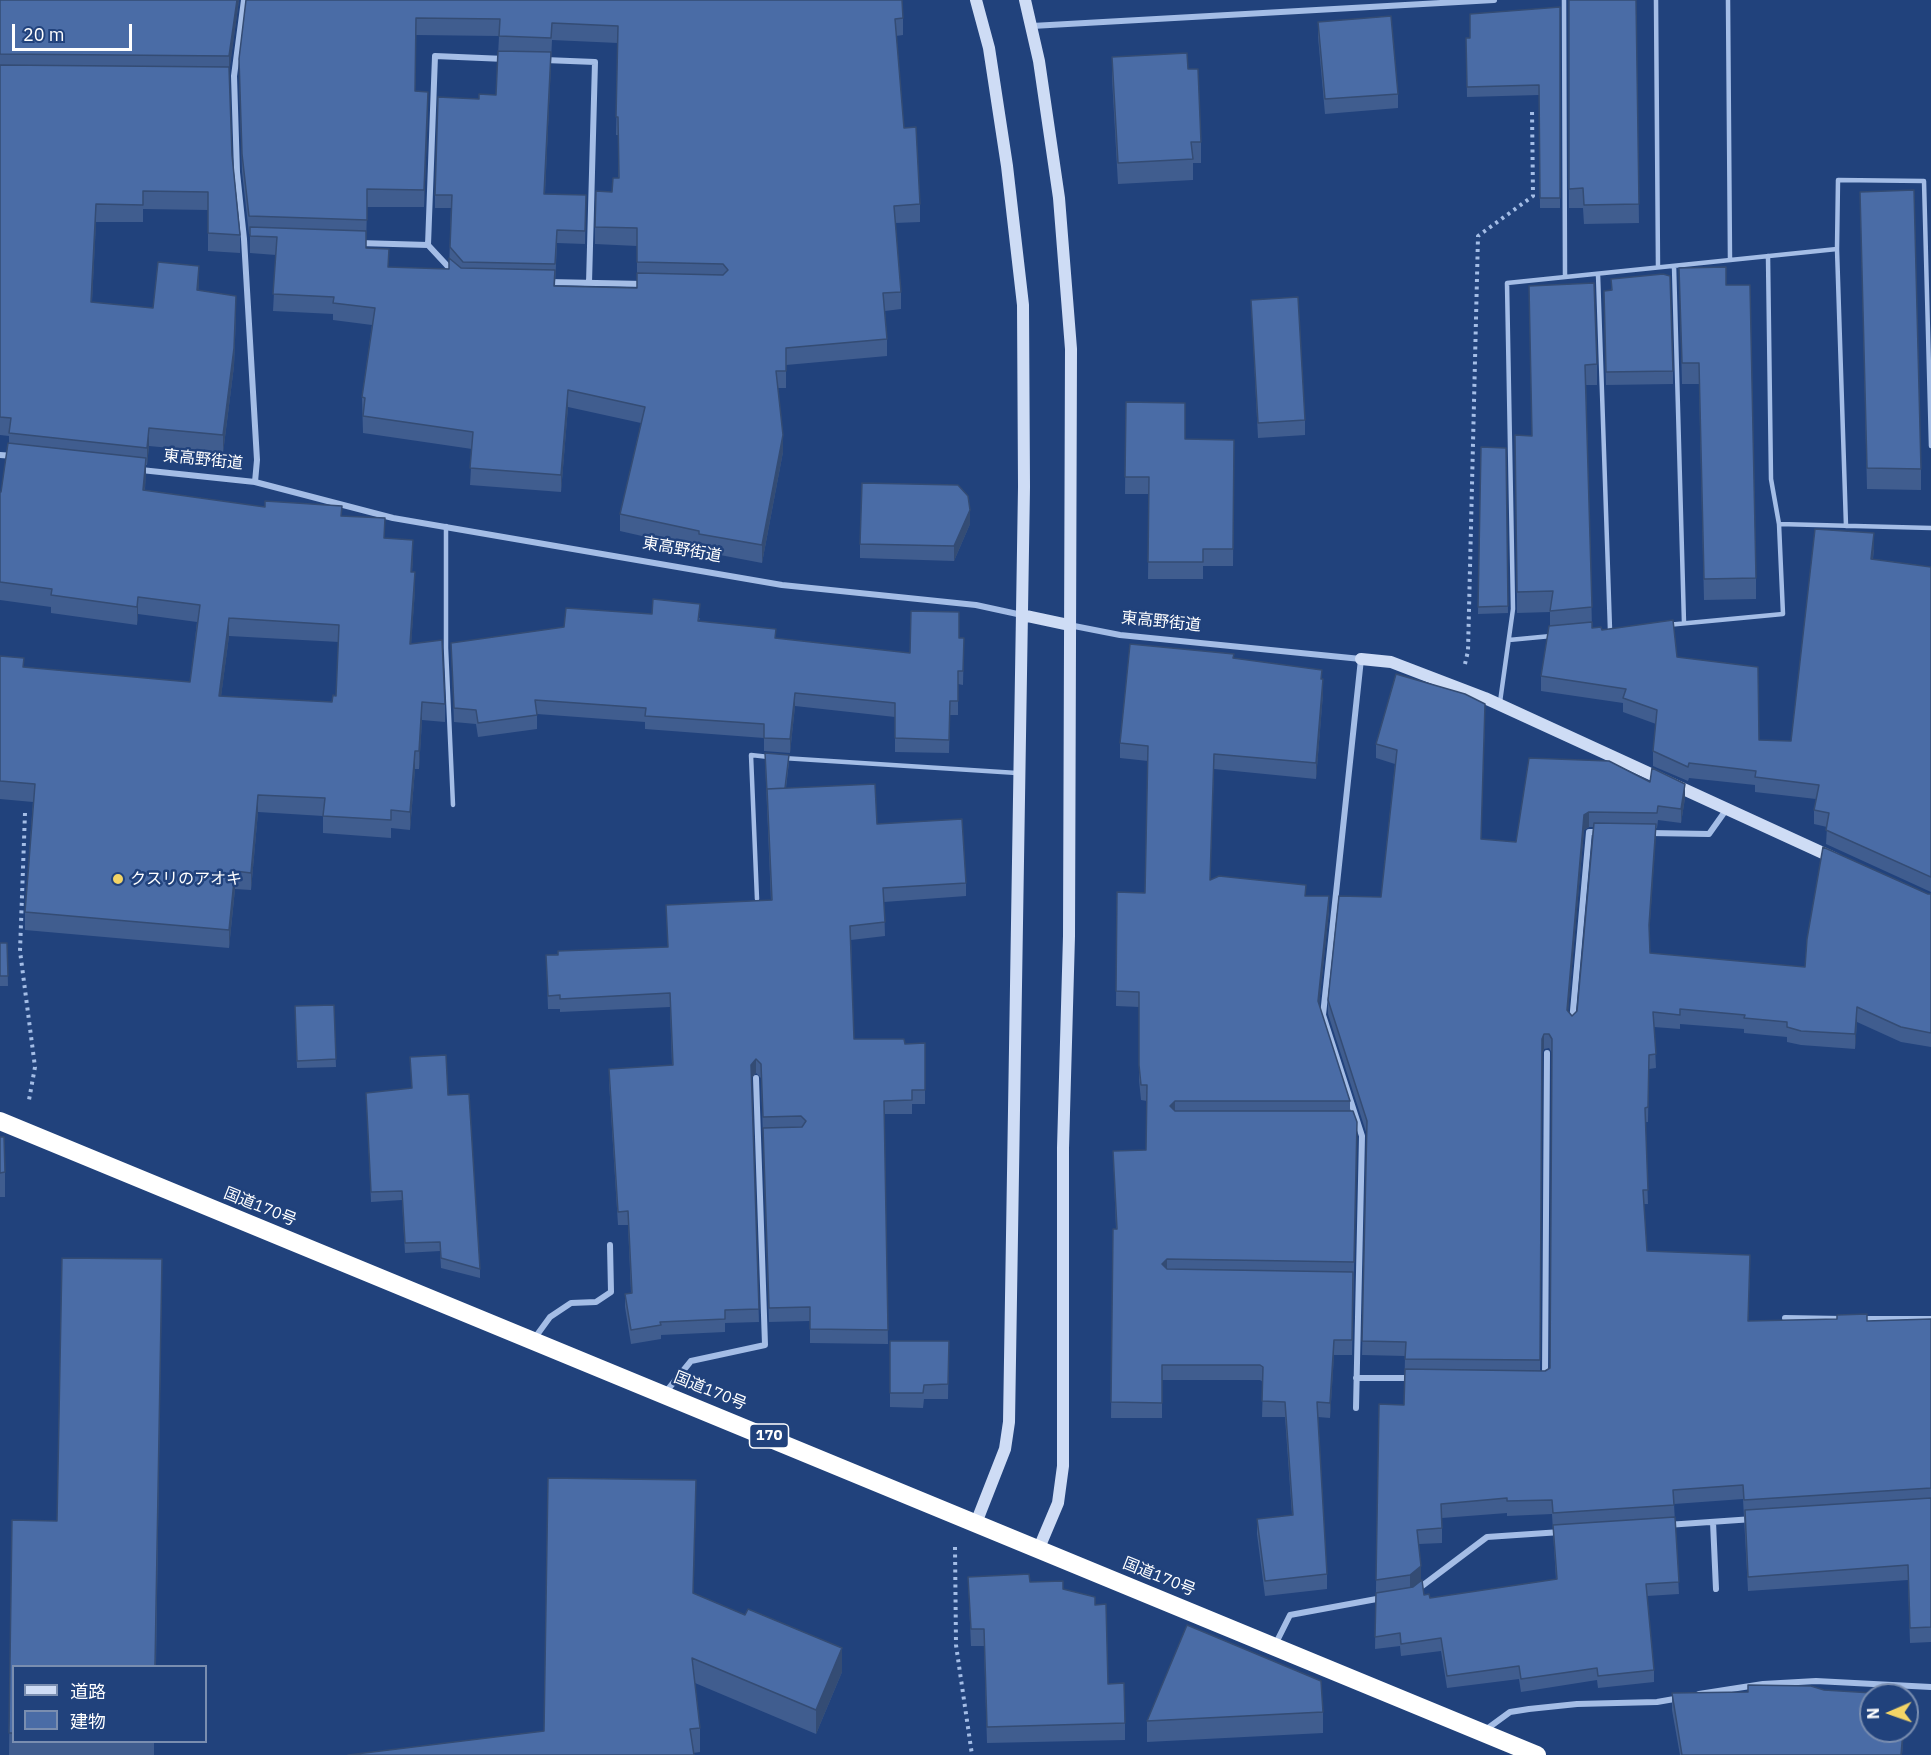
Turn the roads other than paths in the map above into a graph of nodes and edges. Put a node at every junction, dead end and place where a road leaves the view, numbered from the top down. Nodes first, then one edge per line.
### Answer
1 (244, 0) edge
2 (976, 0) edge
3 (1025, 0) edge
4 (1494, 0) edge
5 (1564, 0) edge
6 (1656, 0) edge
7 (1728, 0) edge
8 (1372, 3) edge
9 (1031, 26) junction
10 (515, 59) edge
11 (538, 60) edge
12 (222, 79) edge
13 (234, 79) junction
14 (244, 239) junction
15 (256, 240) edge
16 (348, 243) edge
17 (428, 245) junction
18 (1837, 249) junction
19 (1768, 256) junction
20 (1730, 260) junction
21 (1674, 266) junction
22 (1658, 267) junction
23 (1598, 274) junction
24 (1565, 277) junction
25 (460, 280) edge
26 (542, 282) edge
27 (589, 283) junction
28 (656, 285) edge
29 (1931, 446) edge
30 (0, 455) edge
31 (23, 457) edge
32 (128, 469) edge
33 (255, 482) junction
34 (1779, 524) junction
35 (446, 526) junction
36 (1846, 526) junction
37 (1931, 528) edge
38 (1022, 615) junction
39 (1684, 623) junction
40 (1069, 625) junction
41 (1663, 625) edge
42 (1621, 629) edge
43 (1610, 630) junction
44 (1599, 632) edge
45 (1554, 636) edge
46 (1509, 640) junction
47 (1360, 659) junction
48 (1499, 704) junction
49 (1020, 773) junction
50 (453, 805) dead end
51 (1726, 810) junction
52 (1611, 832) edge
53 (1644, 833) edge
54 (1850, 865) edge
55 (757, 899) edge
56 (1572, 1025) edge
57 (1547, 1053) edge
58 (756, 1078) edge
59 (0, 1121) edge
60 (1346, 1121) edge
61 (1358, 1121) junction
62 (758, 1136) junction
63 (769, 1136) edge
64 (610, 1245) dead end
65 (1347, 1281) edge
66 (1358, 1282) junction
67 (1785, 1318) edge
68 (1931, 1319) edge
69 (534, 1340) junction
70 (1356, 1378) junction
71 (1415, 1378) edge
72 (1534, 1380) edge
73 (664, 1393) junction
74 (1356, 1408) dead end
75 (1759, 1518) edge
76 (1713, 1522) junction
77 (976, 1523) junction
78 (1653, 1526) edge
79 (1570, 1531) edge
80 (1039, 1548) junction
81 (1716, 1589) dead end
82 (1412, 1594) edge
83 (1389, 1597) edge
84 (1274, 1646) junction
85 (1931, 1687) edge
86 (1482, 1732) junction
87 (1537, 1755) edge

1 - 13 street
2 - 38 street
3 - 9 street
4 - 8 street
5 - 24 lane
6 - 22 lane
7 - 20 lane
8 - 9 street
9 - 40 street
10 - 17 street
11 - 27 street
12 - 13 street
13 - 14 street
14 - 15 street
14 - 33 street
16 - 17 street
17 - 25 street
18 - 19 lane
18 - 29 lane
18 - 36 lane
19 - 20 lane
19 - 34 lane
20 - 21 lane
21 - 22 lane
21 - 39 lane
22 - 23 lane
23 - 24 lane
23 - 43 lane
24 - 46 lane
26 - 27 street
27 - 28 street
30 - 31 street
32 - 33 street, 東高野街道
33 - 35 street, 東高野街道
34 - 36 lane
34 - 39 lane
35 - 38 street, 東高野街道
35 - 50 lane
36 - 37 lane
38 - 40 street, 東高野街道
38 - 49 street
39 - 41 lane
40 - 47 street, 東高野街道
40 - 80 street
42 - 43 lane
43 - 44 lane
45 - 46 lane
46 - 48 lane
47 - 48 street
47 - 61 street
48 - 51 street
49 - 55 lane
49 - 77 street
51 - 53 street
51 - 54 street
52 - 56 street
57 - 72 street
58 - 62 street
59 - 69 highway, 国道170号 / 170
60 - 61 street
61 - 66 street
62 - 63 street
62 - 73 street
64 - 69 street
65 - 66 street
66 - 70 street
67 - 68 street
69 - 73 highway, 国道170号 / 170
70 - 71 street
70 - 74 street
73 - 77 highway, 国道170号 / 170
75 - 76 street
76 - 78 street
76 - 81 street
77 - 80 highway, 国道170号 / 170
79 - 82 street
80 - 84 highway, 国道170号 / 170
83 - 84 street
84 - 86 highway, 国道170号 / 170
85 - 86 street
86 - 87 highway, 国道170号 / 170

